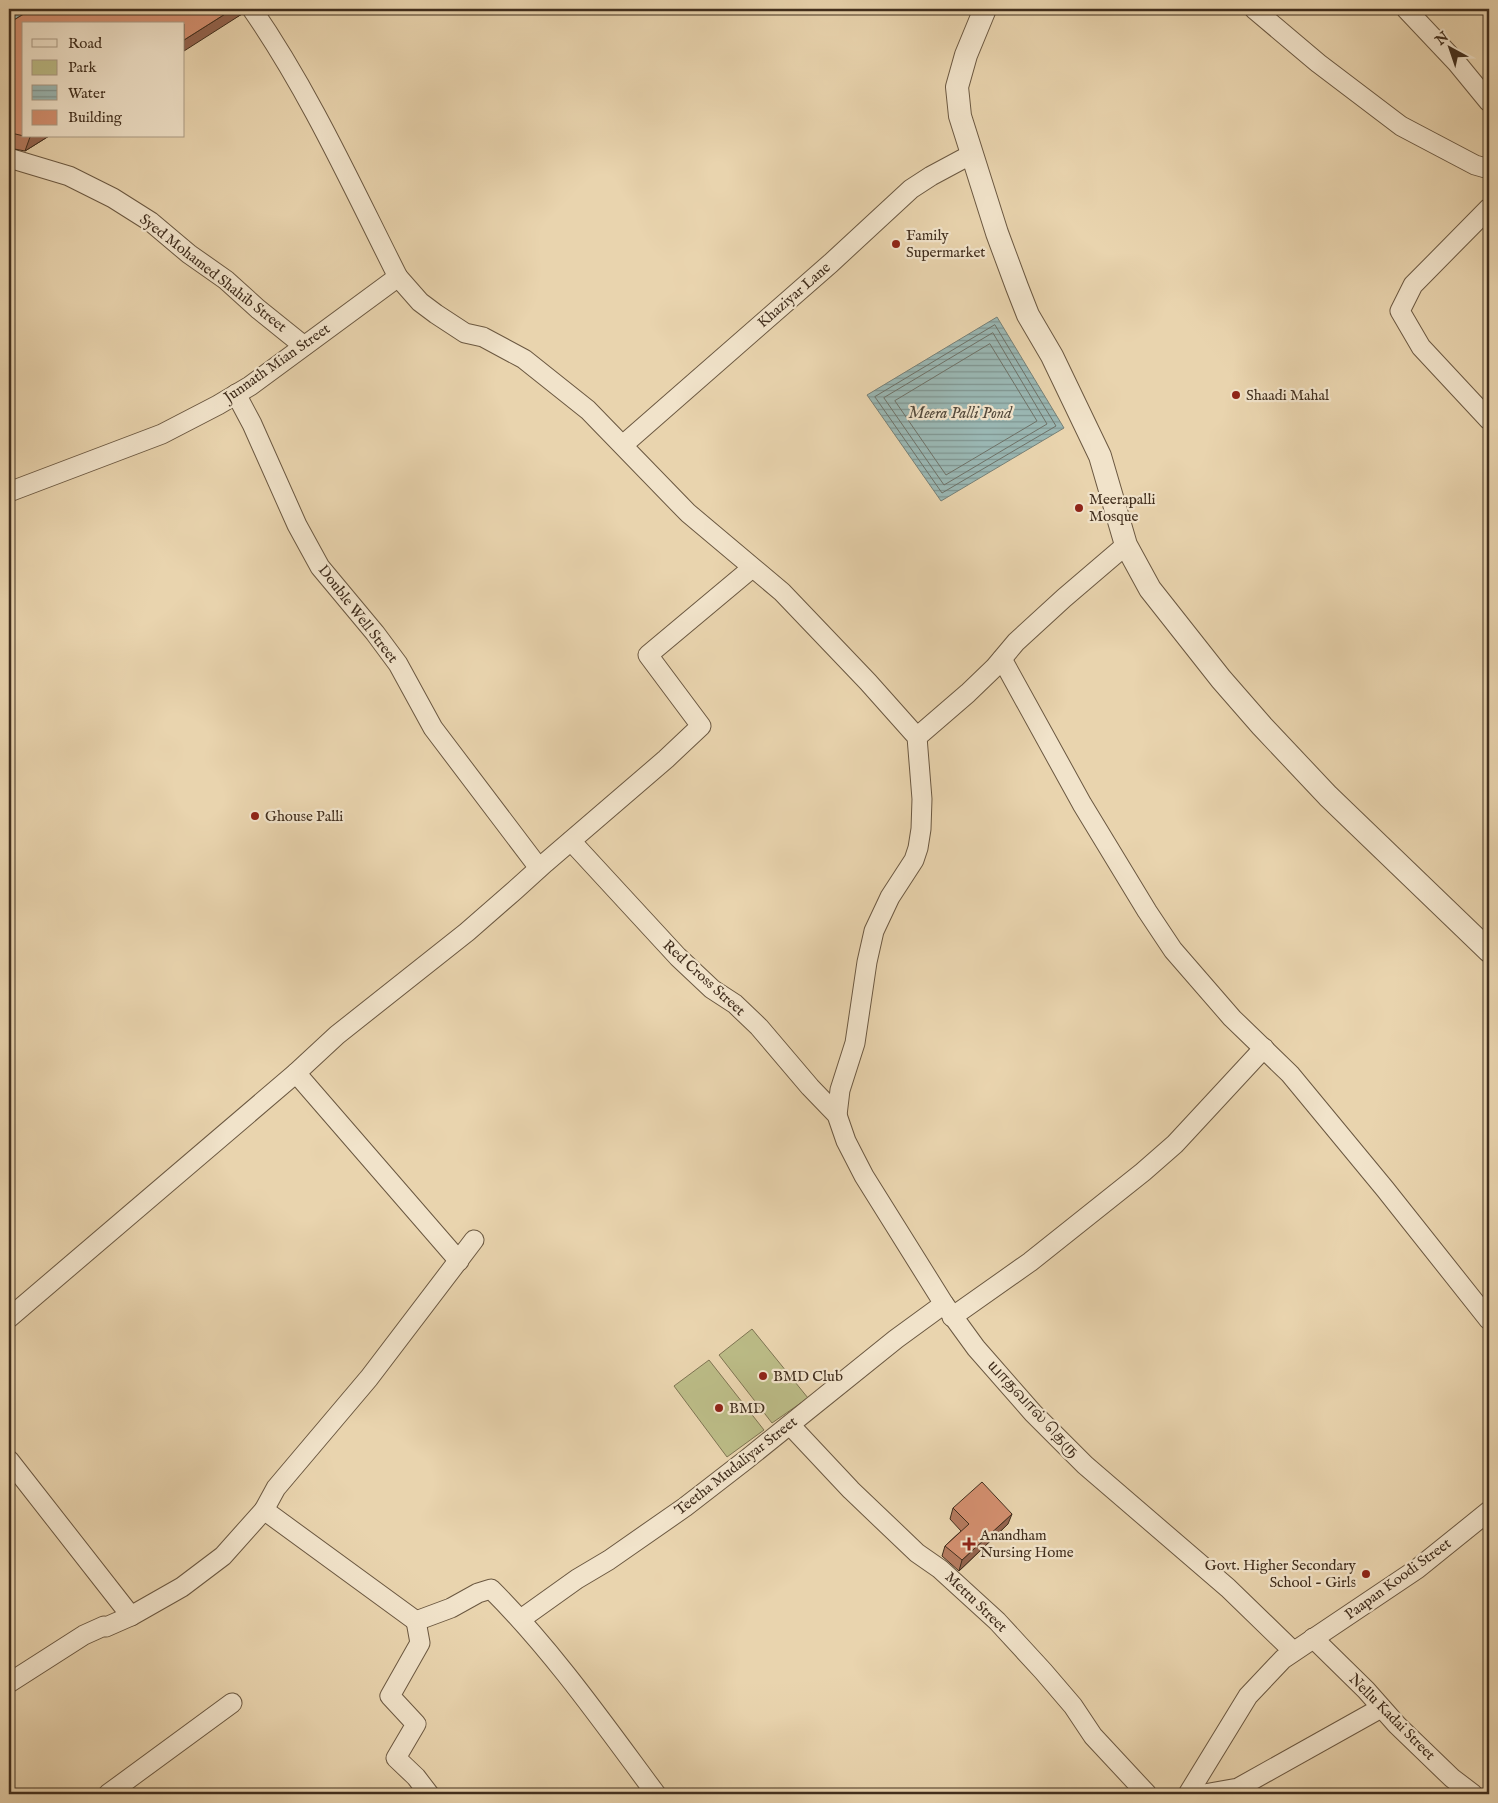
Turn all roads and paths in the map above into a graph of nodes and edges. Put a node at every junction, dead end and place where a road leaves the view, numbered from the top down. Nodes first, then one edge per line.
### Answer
1 (252, 9) edge
2 (985, 9) edge
3 (1254, 9) edge
4 (1406, 9) edge
5 (1489, 102) edge
6 (972, 154) junction
7 (9, 158) edge
8 (1489, 169) edge
9 (1489, 208) edge
10 (398, 277) junction
11 (304, 346) junction
12 (236, 394) junction
13 (1489, 420) edge
14 (623, 445) junction
15 (9, 492) edge
16 (1126, 545) junction
17 (752, 568) junction
18 (1002, 659) junction
19 (916, 737) junction
20 (571, 841) junction
21 (538, 868) junction
22 (1489, 951) edge
23 (1264, 1048) junction
24 (296, 1073) junction
25 (837, 1115) junction
26 (474, 1240) dead end
27 (459, 1261) junction
28 (948, 1310) junction
29 (9, 1318) edge
30 (1489, 1320) edge
31 (790, 1425) junction
32 (9, 1460) edge
33 (264, 1510) junction
34 (1489, 1511) edge
35 (131, 1616) junction
36 (521, 1620) junction
37 (416, 1621) junction
38 (1304, 1644) junction
39 (9, 1682) edge
40 (232, 1704) dead end
41 (1382, 1708) junction
42 (108, 1794) edge
43 (429, 1794) edge
44 (656, 1794) edge
45 (1147, 1794) edge
46 (1188, 1794) edge
47 (1204, 1794) edge
48 (1473, 1794) edge

1 - 10 street
2 - 6 street
3 - 8 street
4 - 5 street
6 - 14 street, Khaziyar Lane
6 - 16 street
7 - 11 street, Syed Mohamed Shahib Street
9 - 13 street
10 - 11 street, Junnath Mian Street
10 - 14 street
11 - 12 street, Junnath Mian Street
12 - 15 street, Junnath Mian Street
12 - 21 street, Double Well Street
14 - 17 street
16 - 18 street
16 - 22 street
17 - 19 street
17 - 20 street
18 - 19 street
18 - 23 street
19 - 25 street
20 - 21 street
20 - 25 street, Red Cross Street
21 - 24 street
23 - 28 street, Teetha Mudaliyar Street
23 - 30 street
24 - 27 street
24 - 29 street
25 - 28 street, யாதவால் தெரு
26 - 27 street
27 - 33 street
28 - 31 street, Teetha Mudaliyar Street
28 - 38 street, யாதவால் தெரு
31 - 36 street, Teetha Mudaliyar Street
31 - 45 street, Mettu Street
32 - 35 street
33 - 35 street
33 - 37 street
34 - 38 street, Paapan Koodi Street
35 - 39 street
36 - 37 street
36 - 44 street
37 - 43 street
38 - 41 street, Nellu Kadai Street
38 - 46 street, Paapan Koodi Street
40 - 42 street
41 - 47 street
41 - 48 street, Nellu Kadai Street

